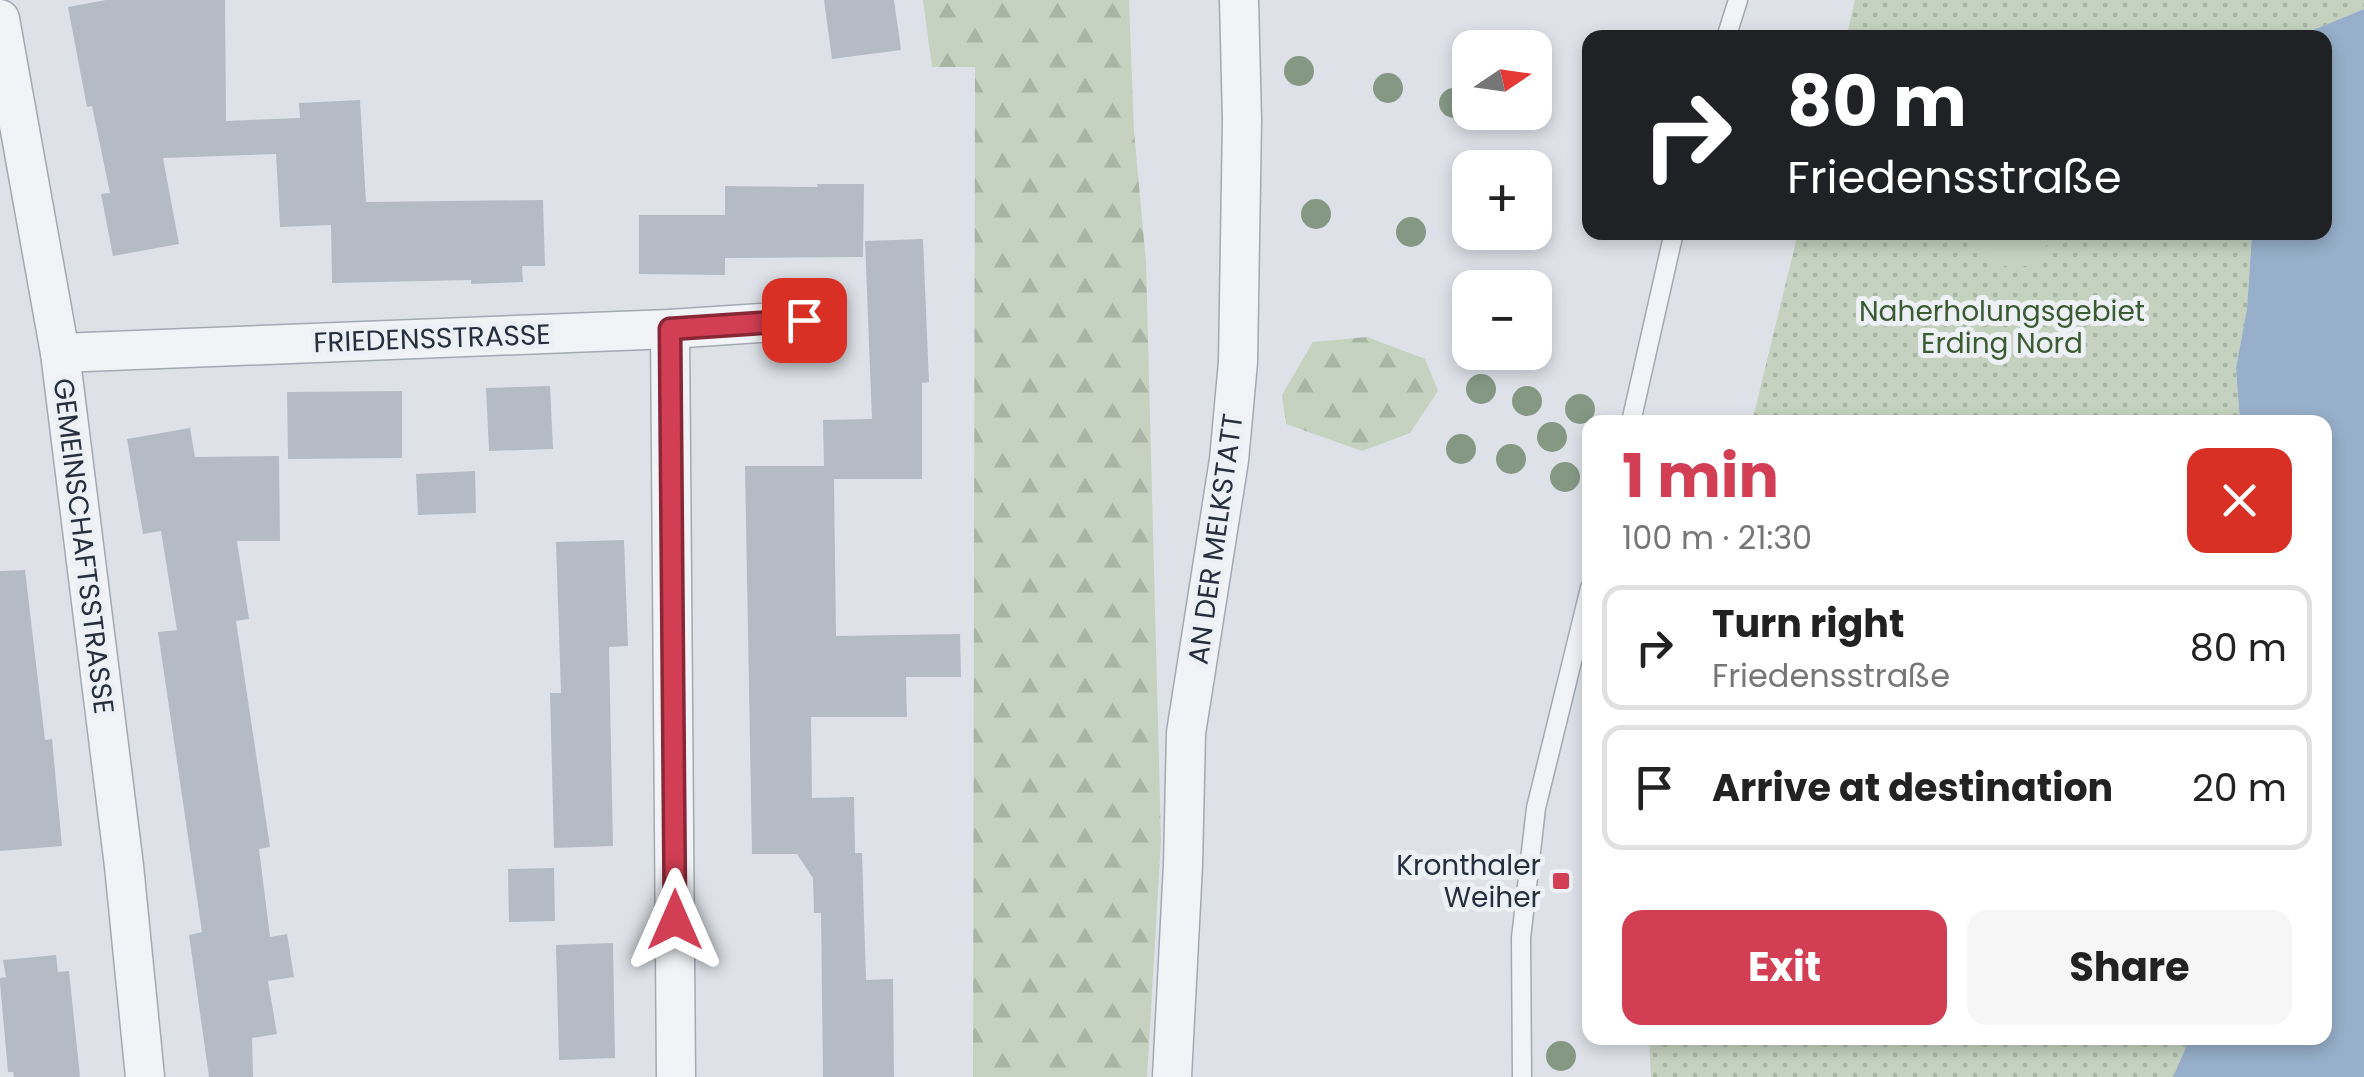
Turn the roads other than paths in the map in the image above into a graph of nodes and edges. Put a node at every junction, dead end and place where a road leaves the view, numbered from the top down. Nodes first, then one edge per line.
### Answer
1 (1239, 0) edge
2 (1738, 0) edge
3 (0, 19) edge
4 (1729, 30) edge
5 (1672, 240) edge
6 (804, 320) dead end
7 (670, 329) junction
8 (60, 354) junction
9 (1633, 415) edge
10 (1582, 621) edge
11 (145, 1077) edge
12 (676, 1077) edge
13 (1172, 1077) edge
14 (1522, 1077) edge

1 - 13 street, AN DER MELKSTATT
2 - 4 lane
3 - 8 street, GEMEINSCHAFTSSTRASSE
5 - 9 lane
6 - 7 street, FRIEDENSSTRASSE
7 - 8 street, FRIEDENSSTRASSE
7 - 12 street
8 - 11 street, GEMEINSCHAFTSSTRASSE
10 - 14 lane

